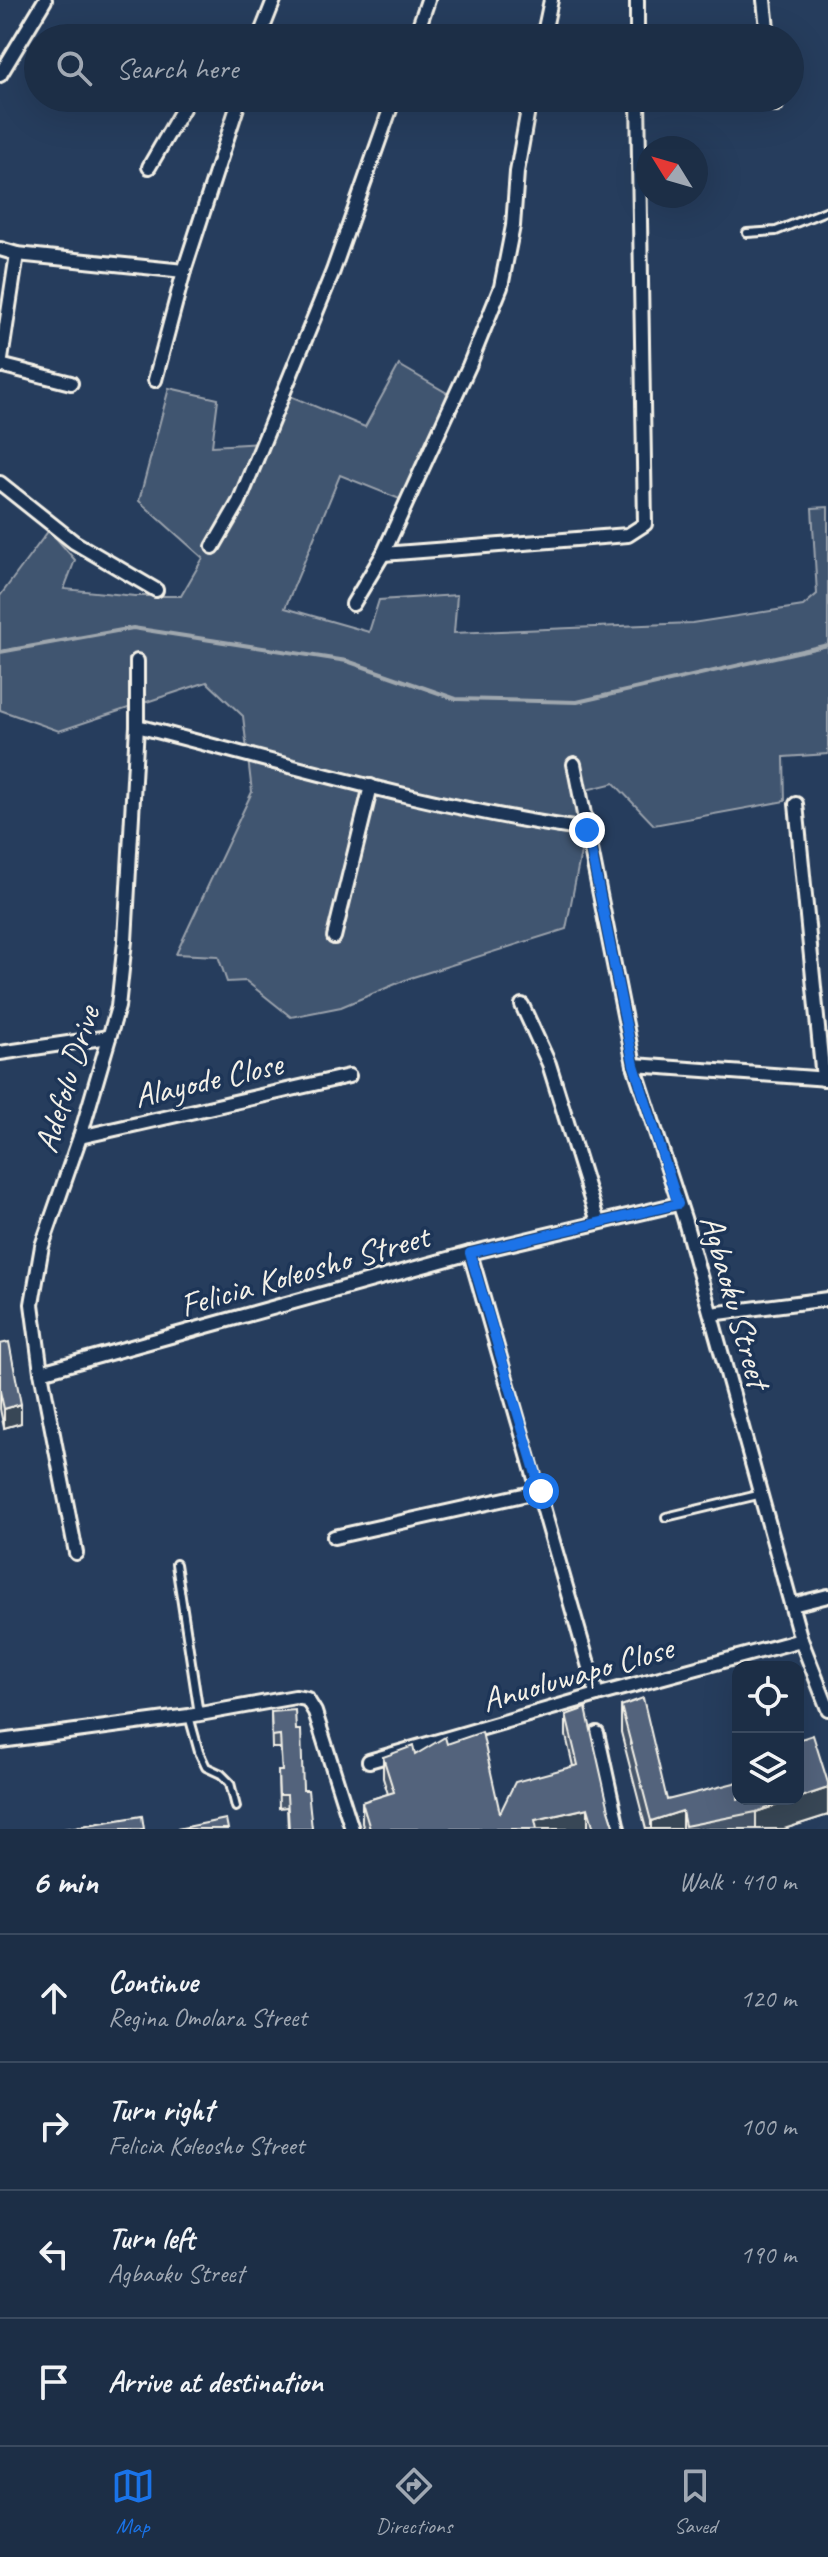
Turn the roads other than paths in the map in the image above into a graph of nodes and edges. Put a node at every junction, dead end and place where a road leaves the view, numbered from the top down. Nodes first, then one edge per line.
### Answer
1 (45, 0) edge
2 (274, 0) edge
3 (428, 0) edge
4 (551, 0) edge
5 (637, 0) edge
6 (764, 0) edge
7 (31, 24) edge
8 (265, 24) edge
9 (420, 24) edge
10 (546, 24) edge
11 (637, 24) edge
12 (767, 24) edge
13 (24, 35) edge
14 (0, 75) edge
15 (181, 112) edge
16 (235, 112) edge
17 (389, 112) edge
18 (528, 112) edge
19 (638, 112) edge
20 (149, 167) dead end
21 (828, 210) edge
22 (747, 233) dead end
23 (0, 249) edge
24 (17, 254) junction
25 (184, 271) junction
26 (0, 365) edge
27 (155, 380) dead end
28 (71, 383) dead end
29 (0, 483) edge
30 (213, 547) dead end
31 (383, 554) junction
32 (156, 590) dead end
33 (353, 604) dead end
34 (137, 661) dead end
35 (137, 726) junction
36 (574, 764) dead end
37 (371, 786) junction
38 (796, 804) dead end
39 (587, 830) junction
40 (334, 937) dead end
41 (522, 1005) dead end
42 (109, 1037) junction
43 (0, 1053) edge
44 (634, 1065) junction
45 (349, 1076) dead end
46 (826, 1079) edge
47 (80, 1137) junction
48 (678, 1204) junction
49 (598, 1222) junction
50 (470, 1253) junction
51 (828, 1299) edge
52 (711, 1314) junction
53 (41, 1372) junction
54 (541, 1491) junction
55 (762, 1494) junction
56 (666, 1517) dead end
57 (334, 1537) dead end
58 (76, 1553) dead end
59 (176, 1564) dead end
60 (828, 1596) edge
61 (792, 1605) junction
62 (801, 1640) junction
63 (597, 1695) junction
64 (828, 1709) edge
65 (194, 1715) junction
66 (597, 1733) dead end
67 (0, 1741) edge
68 (369, 1761) dead end
69 (236, 1807) dead end
70 (352, 1829) edge
71 (618, 1829) edge

1 - 7 street
2 - 8 street
3 - 9 street
4 - 10 street
5 - 11 street
6 - 12 street
13 - 14 street
15 - 20 street
16 - 25 street
17 - 30 street
18 - 31 street
19 - 31 street
21 - 22 lane
23 - 24 street
24 - 25 street
24 - 26 street
25 - 27 street
26 - 28 street
29 - 32 street
31 - 33 street
34 - 35 street, Adefolu Drive
35 - 37 street
35 - 42 street, Adefolu Drive
36 - 39 street, Agbaoku Street
37 - 39 street
37 - 40 street
38 - 46 street
39 - 44 street, Agbaoku Street
41 - 49 street
42 - 43 street
42 - 47 street, Adefolu Drive
44 - 46 street
44 - 48 street, Agbaoku Street
45 - 47 street, Alayode Close
47 - 53 street, Adefolu Drive
48 - 49 street, Felicia Koleosho Street
48 - 52 street, Agbaoku Street
49 - 50 street, Felicia Koleosho Street
50 - 53 street, Felicia Koleosho Street
50 - 54 street
51 - 52 street
52 - 55 street, Agbaoku Street
53 - 58 street, Adefolu Drive
54 - 57 street
54 - 63 street
55 - 56 lane
55 - 61 street, Agbaoku Street
59 - 65 lane
60 - 61 street
61 - 62 street, Agbaoku Street
62 - 63 street, Anuoluwapo Close
62 - 64 street, Agbaoku Street
63 - 68 street, Anuoluwapo Close
65 - 67 street
65 - 69 lane
65 - 70 street
66 - 71 street

